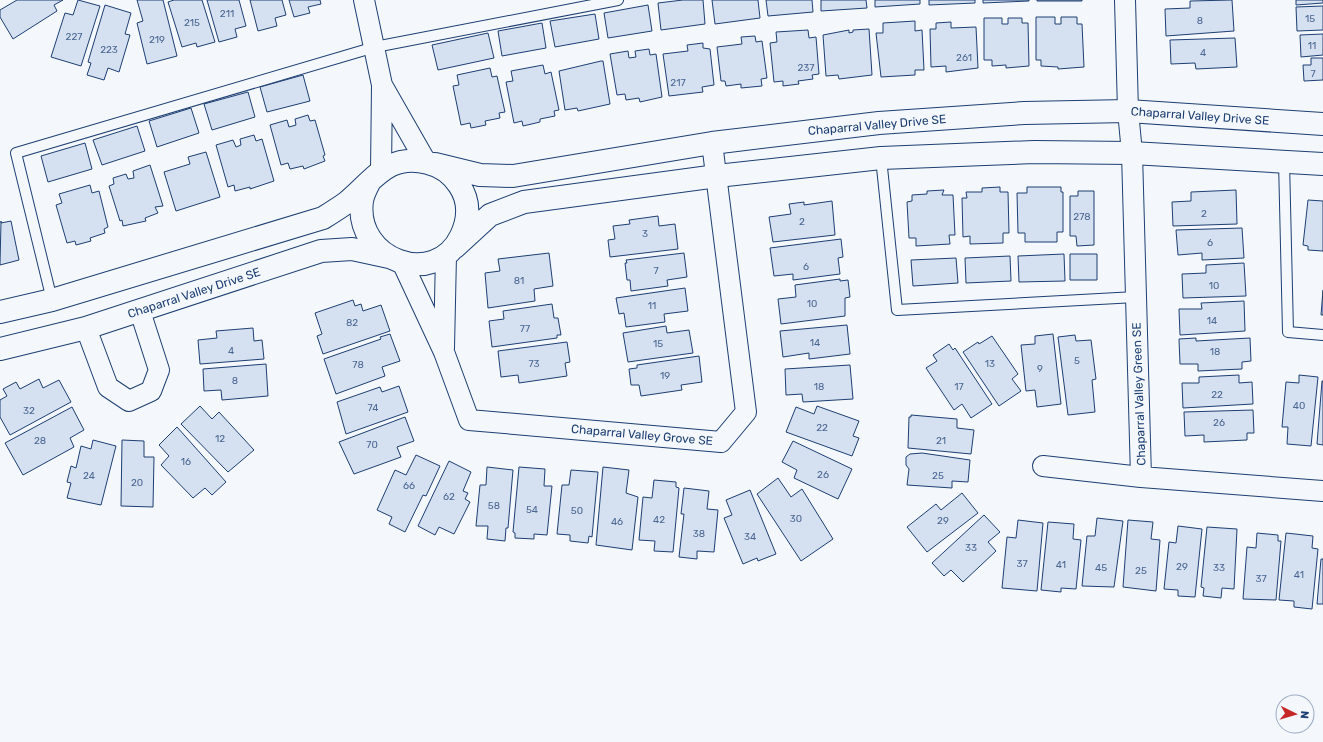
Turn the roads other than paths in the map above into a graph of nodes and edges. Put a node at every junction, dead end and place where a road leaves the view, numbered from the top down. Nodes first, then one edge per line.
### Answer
1 (364, 0) edge
2 (618, 0) edge
3 (1125, 0) edge
4 (375, 47) junction
5 (382, 85) junction
6 (1128, 111) junction
7 (1323, 124) edge
8 (712, 143) junction
9 (1132, 153) junction
10 (881, 158) junction
11 (1284, 162) junction
12 (430, 163) junction
13 (1323, 164) edge
14 (375, 176) junction
15 (717, 176) junction
16 (450, 251) junction
17 (396, 260) junction
18 (1136, 297) junction
19 (52, 300) junction
20 (140, 311) junction
21 (0, 312) edge
22 (86, 328) junction
23 (1323, 335) edge
24 (0, 349) edge
25 (444, 352) junction
26 (1043, 466) dead end
27 (1141, 477) junction
28 (1323, 491) edge

1 - 4 street
2 - 4 lane
3 - 6 street, Chaparral Valley Green SE
4 - 5 street
4 - 19 lane
5 - 12 street
5 - 14 street
6 - 7 street, Chaparral Valley Drive SE
6 - 8 street, Chaparral Valley Drive SE
6 - 9 street, Chaparral Valley Green SE
8 - 12 street, Chaparral Valley Drive SE
8 - 15 street, Chaparral Valley Grove SE
9 - 10 street
9 - 11 street
9 - 18 street, Chaparral Valley Green SE
10 - 15 street
10 - 18 lane
11 - 13 street
11 - 23 lane
12 - 14 street
12 - 16 street
14 - 17 street
14 - 19 street
15 - 16 street
15 - 25 street, Chaparral Valley Grove SE
16 - 17 street
16 - 25 street, Chaparral Valley Grove SE
17 - 20 street, Chaparral Valley Drive SE
17 - 25 street, Chaparral Valley Grove SE
18 - 27 street, Chaparral Valley Green SE
19 - 21 street
20 - 22 street, Chaparral Valley Drive SE
20 - 22 street
22 - 24 street, Chaparral Valley Drive SE
26 - 27 street
27 - 28 street, Chaparral Valley Green SE

